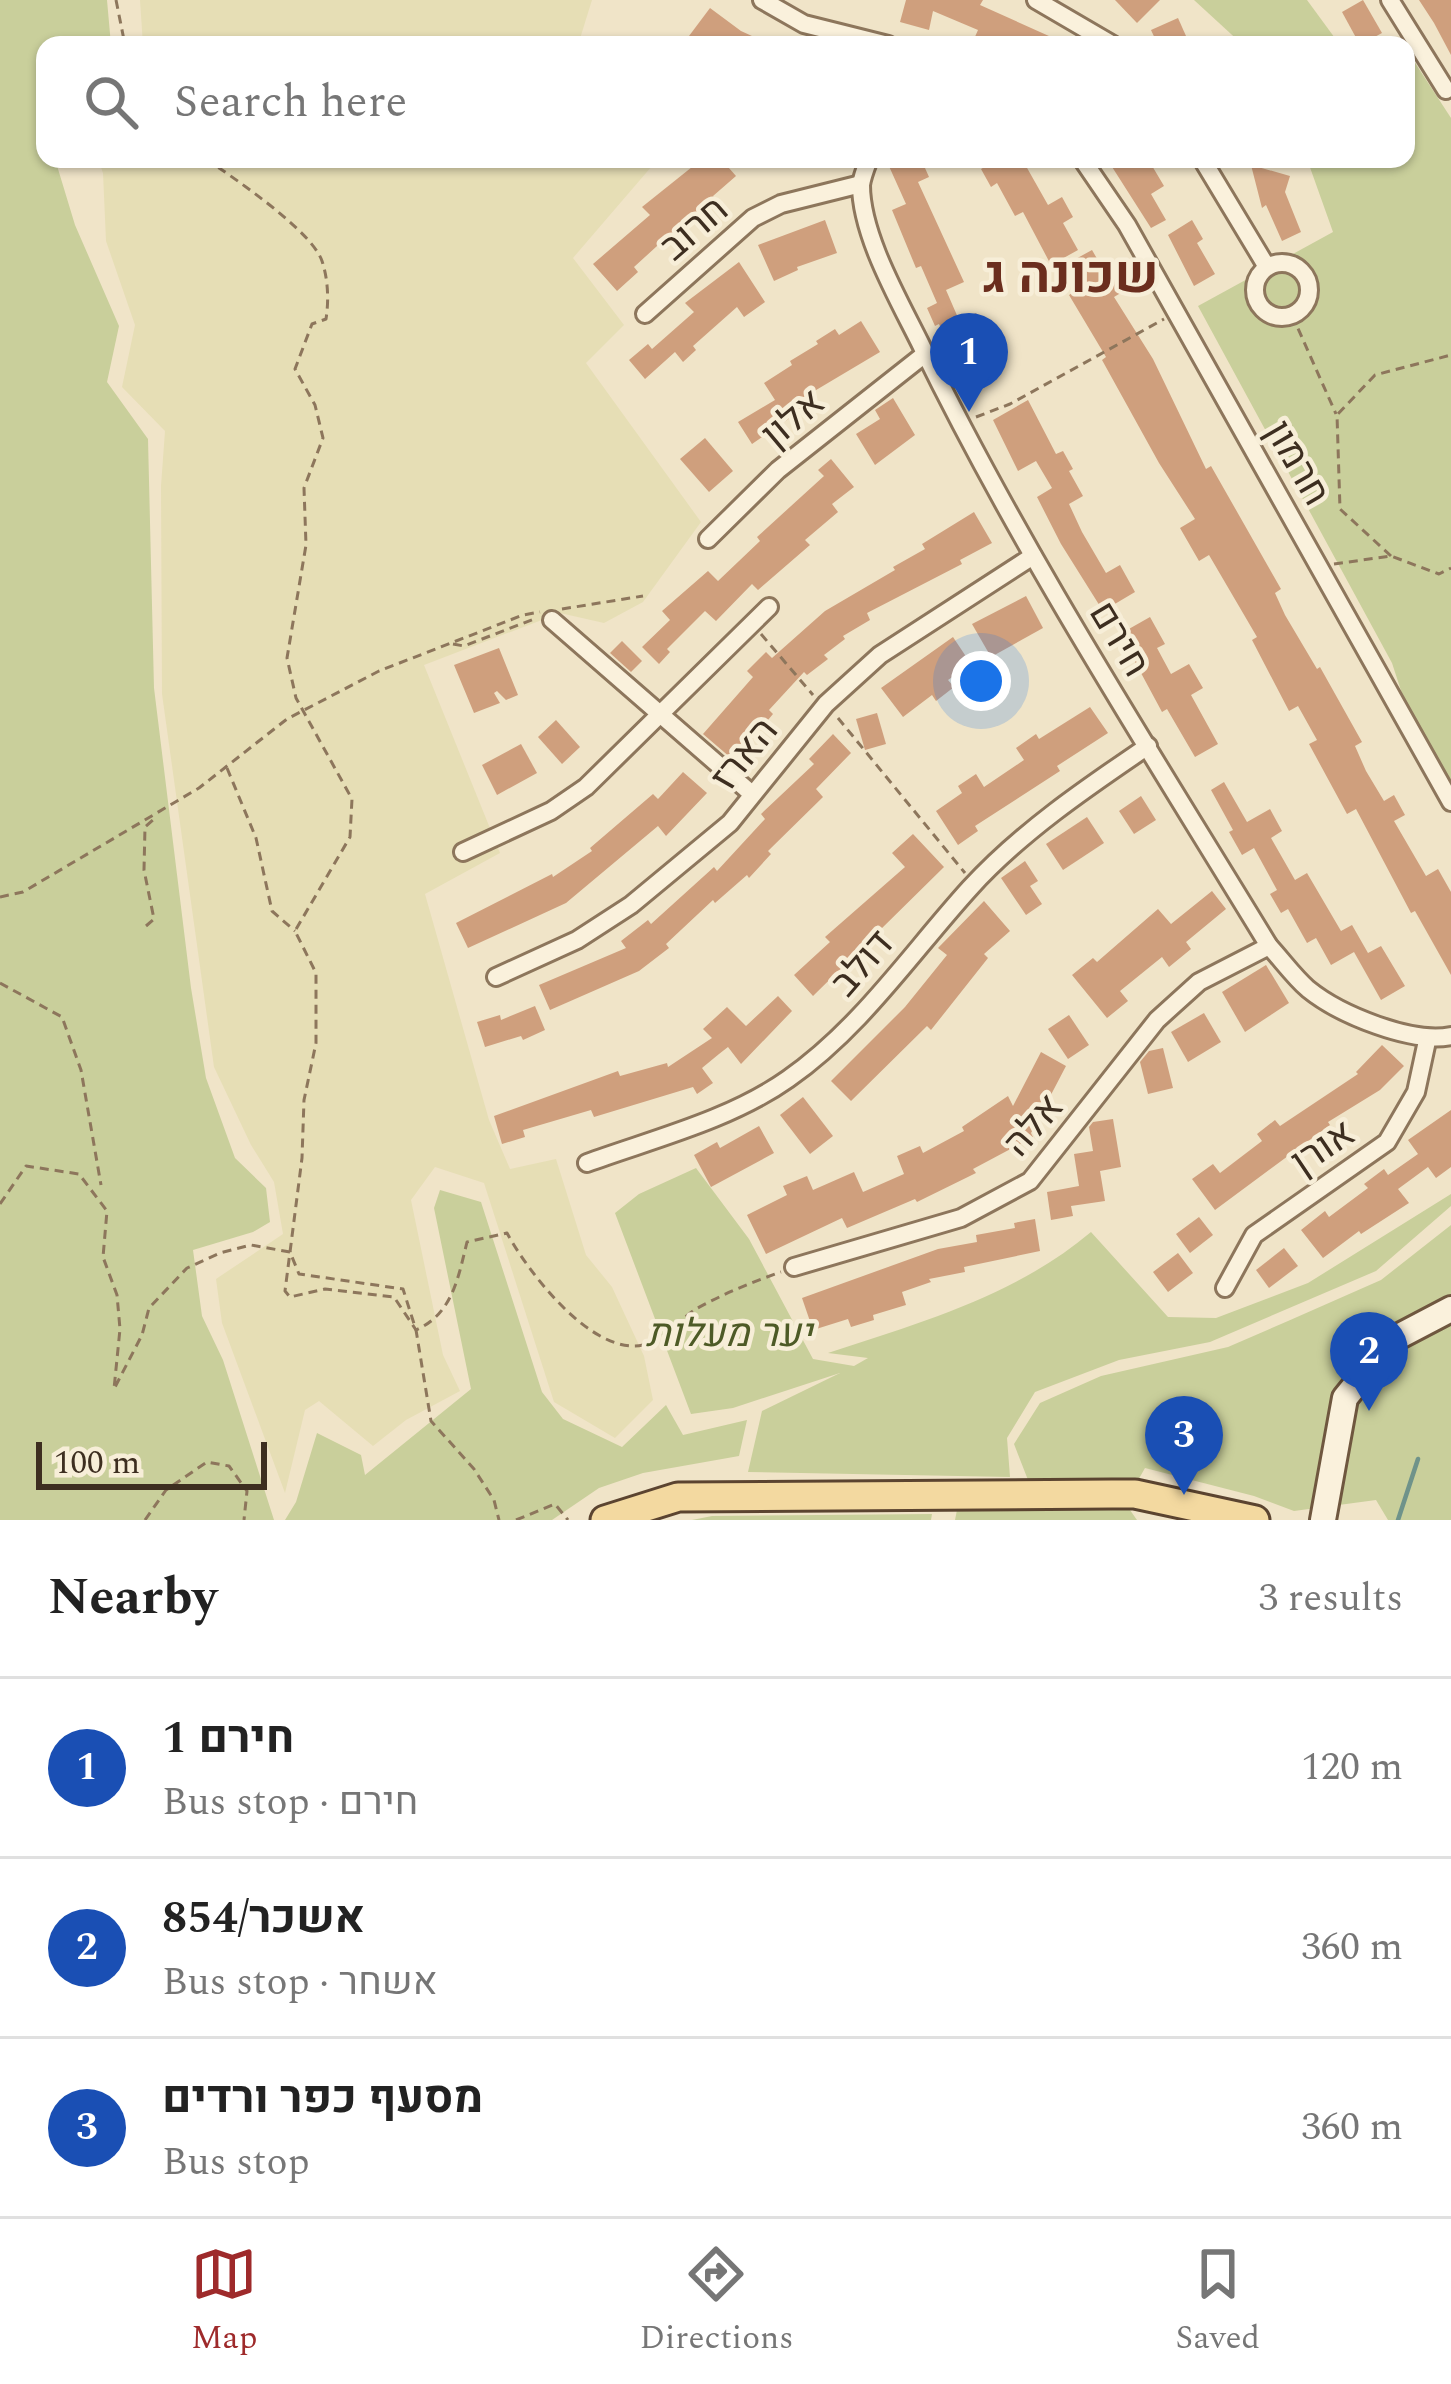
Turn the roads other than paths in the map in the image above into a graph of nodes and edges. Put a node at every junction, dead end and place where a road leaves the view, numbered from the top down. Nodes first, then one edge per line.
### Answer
1 (762, 0) edge
2 (1036, 0) edge
3 (1390, 0) edge
4 (852, 36) edge
5 (1098, 36) edge
6 (1412, 36) edge
7 (1415, 40) edge
8 (1446, 90) dead end
9 (865, 168) edge
10 (1088, 168) edge
11 (1207, 168) edge
12 (861, 184) junction
13 (1267, 267) junction
14 (645, 314) dead end
15 (926, 354) junction
16 (708, 539) dead end
17 (1033, 556) junction
18 (769, 607) dead end
19 (553, 613) road end
20 (661, 715) junction
21 (1148, 746) junction
22 (752, 794) junction
23 (1451, 802) edge
24 (463, 852) dead end
25 (1269, 946) junction
26 (496, 977) dead end
27 (1451, 1036) edge
28 (1427, 1041) junction
29 (587, 1163) dead end
30 (794, 1267) road end
31 (1226, 1288) dead end
32 (1451, 1309) edge
33 (605, 1520) edge
34 (1255, 1520) edge
35 (1323, 1520) edge

1 - 4 street
2 - 5 street
3 - 6 street
7 - 8 street
9 - 12 street, חירם
10 - 23 street, חרמון
11 - 13 street
12 - 14 street, חרוב
12 - 15 street, חירם
13 - 13 street
15 - 16 street, אלון
15 - 17 street, חירם
17 - 21 street, חירם
17 - 22 street, הארז
18 - 20 street
19 - 20 street
20 - 22 street
20 - 24 street
21 - 25 street, חירם
21 - 29 street, דולב
22 - 26 street, הארז
25 - 28 street, חירם
25 - 30 street, אלה
27 - 28 street
28 - 31 street, אורן
32 - 35 main road
33 - 34 main road

